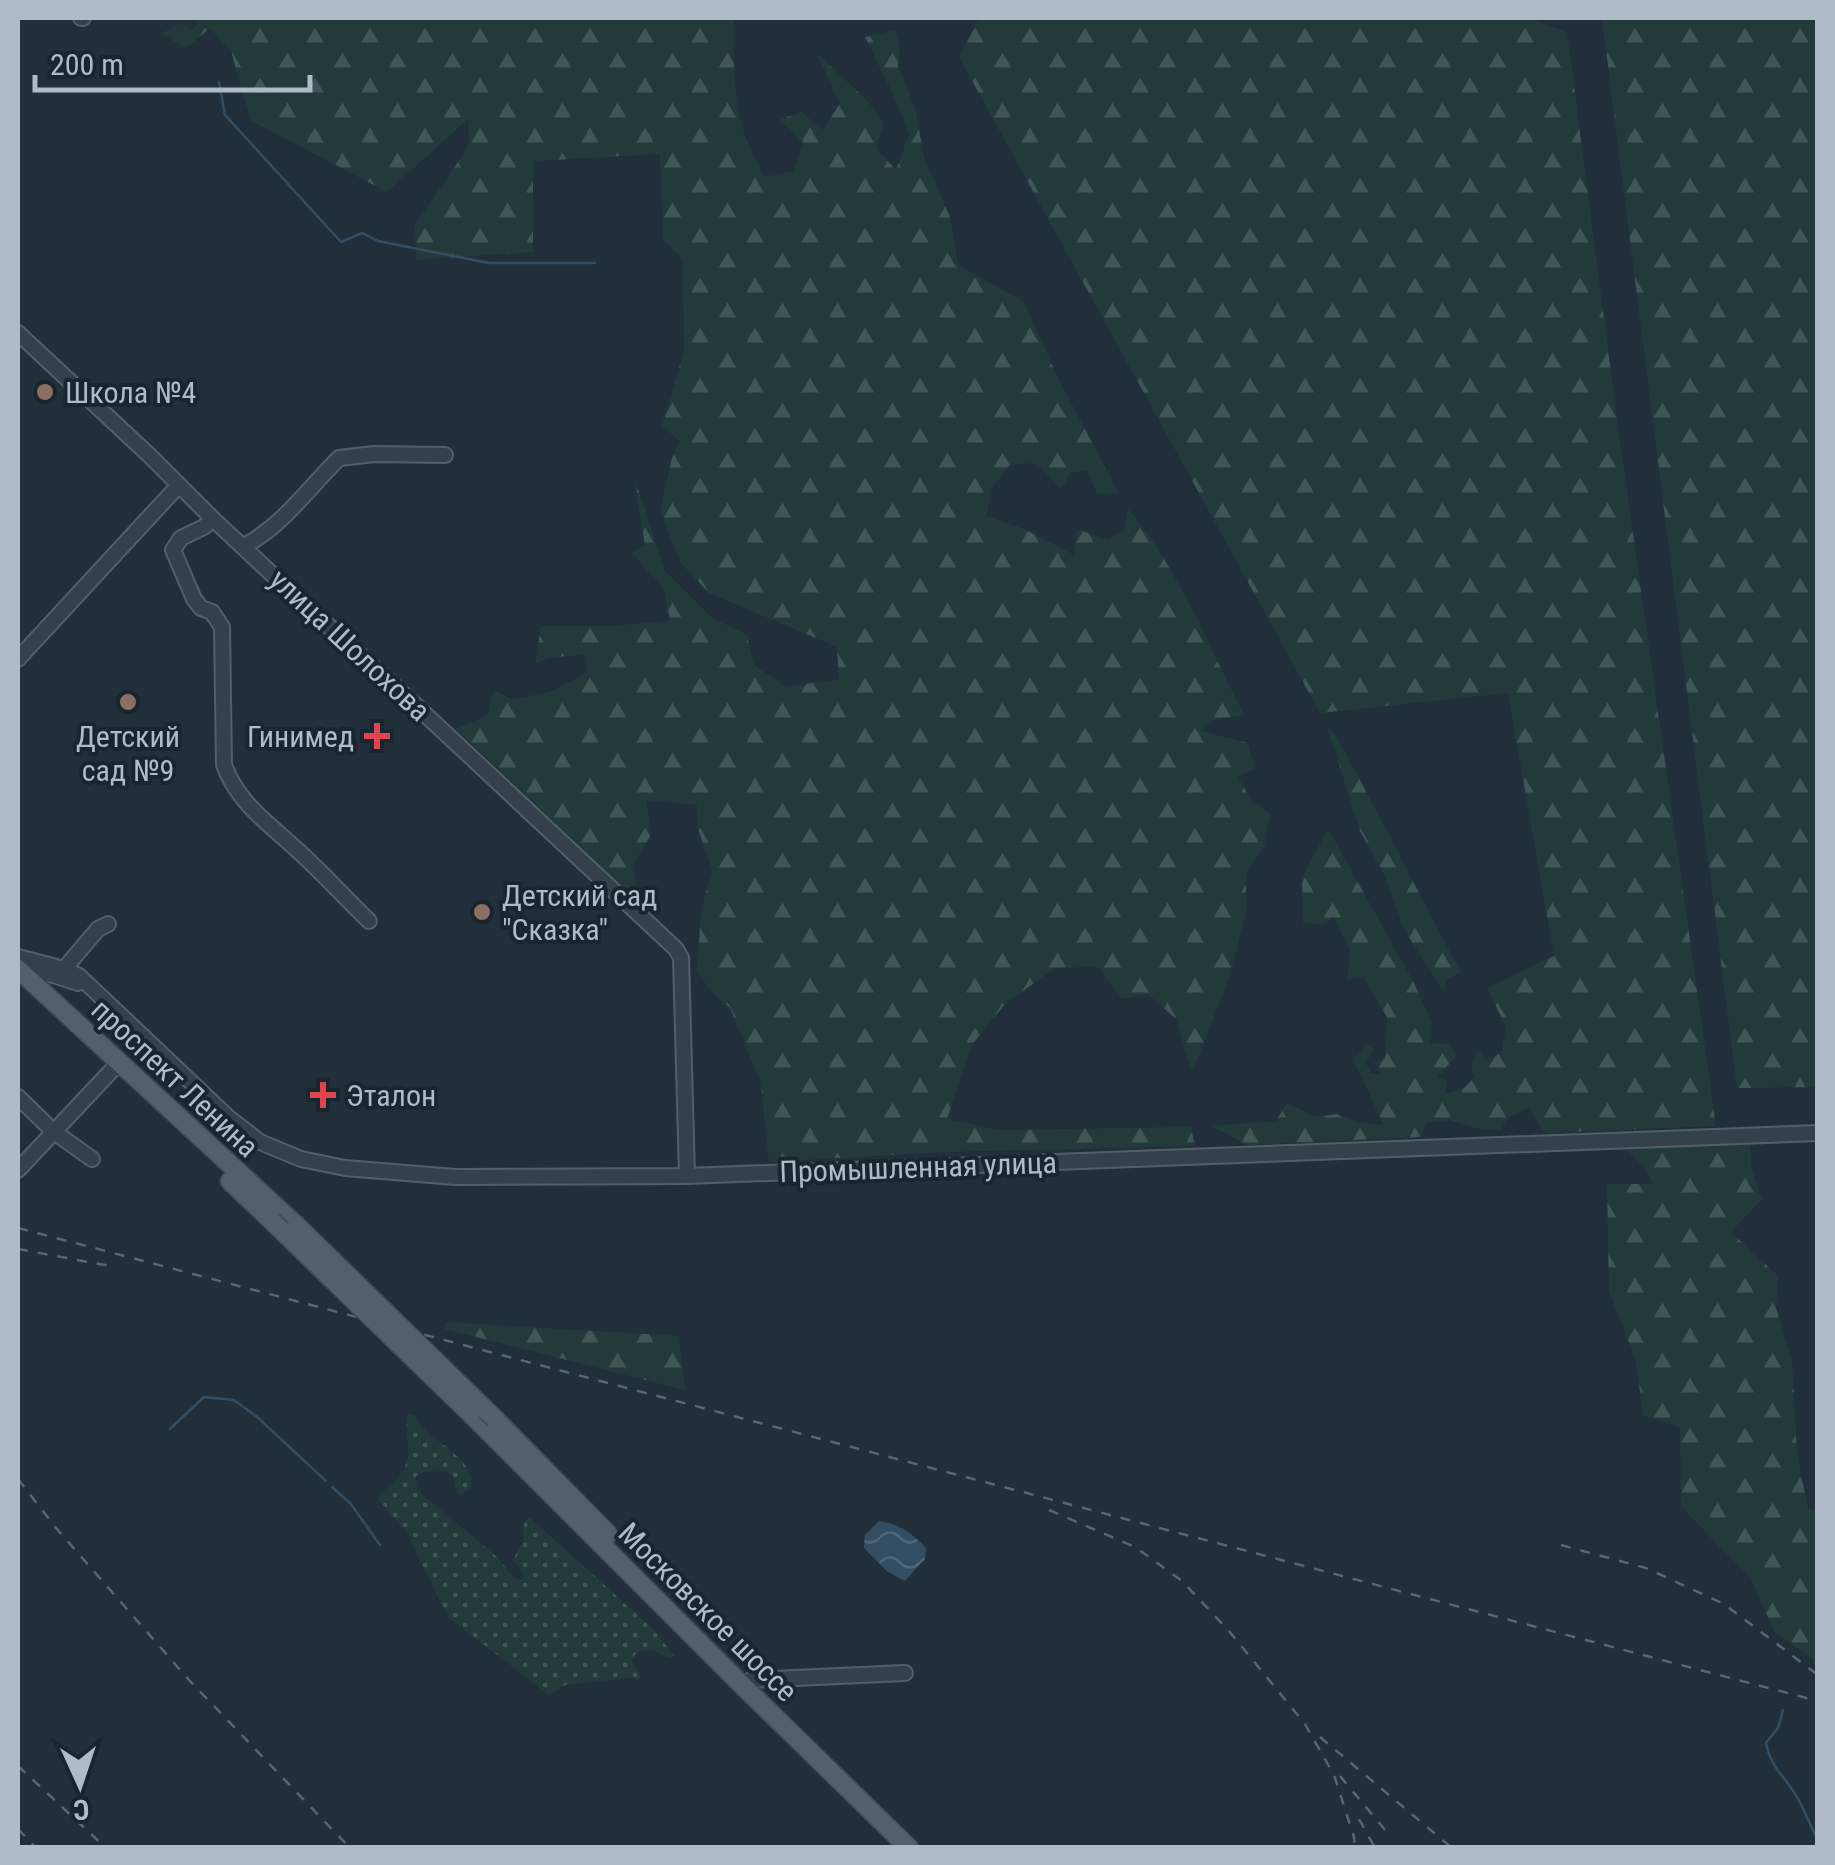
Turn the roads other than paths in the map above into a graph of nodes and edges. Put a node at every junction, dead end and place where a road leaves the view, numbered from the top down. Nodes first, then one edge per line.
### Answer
1 (18, 333) edge
2 (445, 455) dead end
3 (180, 485) junction
4 (213, 519) junction
5 (244, 546) junction
6 (18, 658) edge
7 (369, 920) dead end
8 (108, 924) dead end
9 (18, 957) edge
10 (64, 968) junction
11 (18, 969) edge
12 (18, 983) edge
13 (80, 983) junction
14 (59, 1008) junction
15 (112, 1070) junction
16 (18, 1097) edge
17 (53, 1132) junction
18 (1818, 1133) edge
19 (92, 1159) dead end
20 (18, 1170) edge
21 (687, 1176) junction
22 (471, 1414) joint
23 (495, 1419) joint
24 (905, 1673) dead end
25 (747, 1683) junction
26 (909, 1848) edge
27 (924, 1848) edge

1 - 3 street, улица Шолохова
2 - 5 street
3 - 4 street, улица Шолохова
3 - 6 street
4 - 5 street, улица Шолохова
4 - 7 street
5 - 21 street, улица Шолохова
8 - 10 street
9 - 10 street, Промышленная улица
10 - 13 street, Промышленная улица
11 - 13 street, Промышленная улица
11 - 14 main road, проспект Ленина
12 - 15 main road, проспект Ленина
13 - 14 street
13 - 21 street, Промышленная улица
14 - 23 main road, проспект Ленина, bridge
15 - 17 street
15 - 22 main road, проспект Ленина, bridge
16 - 17 street
17 - 19 street
17 - 20 street
18 - 21 street, Промышленная улица
22 - 25 main road, Московское шоссе
23 - 25 main road, Московское шоссе
24 - 25 street
25 - 26 main road, Московское шоссе
25 - 27 main road, Московское шоссе

